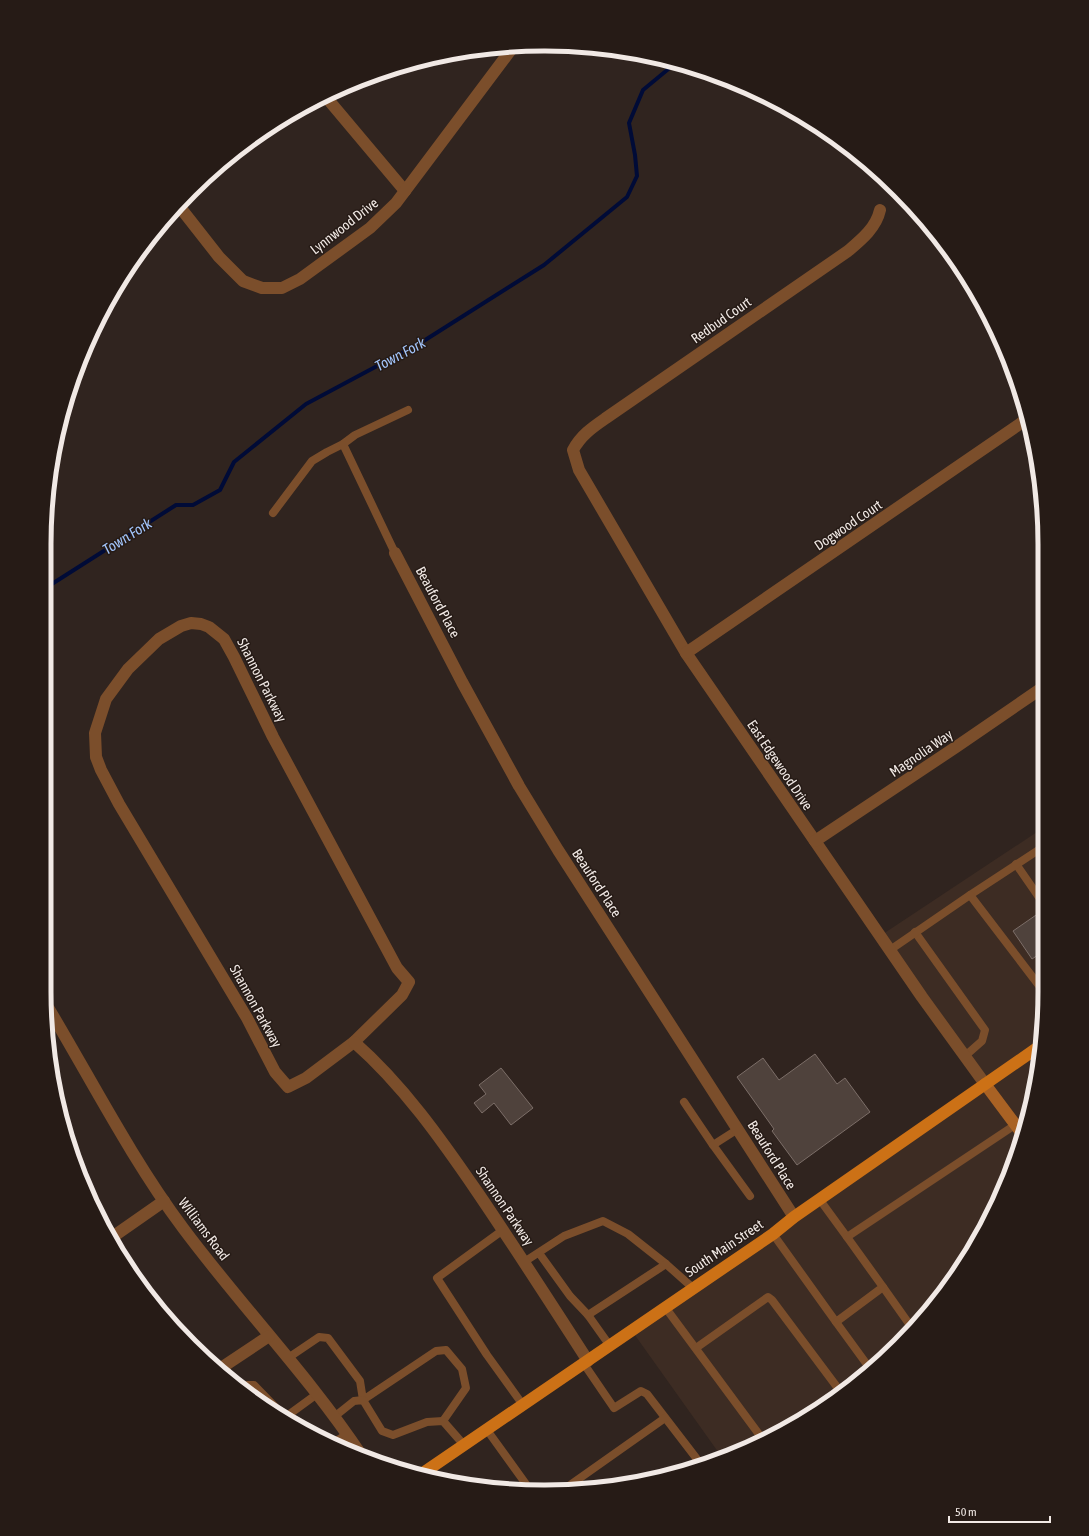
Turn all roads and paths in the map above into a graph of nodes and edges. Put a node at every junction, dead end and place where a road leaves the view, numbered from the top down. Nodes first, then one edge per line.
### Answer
1 (509, 52) edge
2 (330, 100) edge
3 (405, 191) junction
4 (182, 210) edge
5 (880, 210) dead end
6 (408, 410) dead end
7 (1022, 422) edge
8 (343, 444) junction
9 (573, 450) joint
10 (273, 513) dead end
11 (395, 553) joint
12 (686, 653) junction
13 (1038, 691) edge
14 (815, 841) junction
15 (1038, 850) edge
16 (1016, 864) junction
17 (970, 895) junction
18 (1038, 896) edge
19 (915, 932) junction
20 (890, 950) junction
21 (1038, 984) edge
22 (52, 1014) edge
23 (354, 1042) junction
24 (1035, 1050) edge
25 (965, 1056) junction
26 (985, 1084) junction
27 (684, 1102) dead end
28 (1015, 1125) junction
29 (738, 1129) junction
30 (1018, 1129) edge
31 (713, 1145) junction
32 (750, 1196) dead end
33 (820, 1200) junction
34 (164, 1201) junction
35 (794, 1218) junction
36 (503, 1230) junction
37 (773, 1234) junction
38 (115, 1235) edge
39 (847, 1237) junction
40 (540, 1252) junction
41 (524, 1262) junction
42 (666, 1264) junction
43 (693, 1288) junction
44 (882, 1288) junction
45 (665, 1307) junction
46 (588, 1315) junction
47 (836, 1322) junction
48 (909, 1324) edge
49 (269, 1336) junction
50 (610, 1346) junction
51 (696, 1348) junction
52 (288, 1358) junction
53 (586, 1362) junction
54 (867, 1365) edge
55 (223, 1366) edge
56 (247, 1385) edge
57 (838, 1388) edge
58 (317, 1394) junction
59 (363, 1400) junction
60 (273, 1404) edge
61 (523, 1405) junction
62 (289, 1414) edge
63 (334, 1417) junction
64 (665, 1418) junction
65 (443, 1421) junction
66 (487, 1430) junction
67 (347, 1434) junction
68 (760, 1435) edge
69 (339, 1439) edge
70 (464, 1445) junction
71 (356, 1447) edge
72 (698, 1460) edge
73 (427, 1470) edge
74 (526, 1484) edge
75 (571, 1484) edge

1 - 3 street, Lynnwood Drive
2 - 3 street
3 - 4 street, Lynnwood Drive
5 - 9 street, Redbud Court
6 - 8 lane
7 - 12 street, Dogwood Court
8 - 10 lane
8 - 11 lane
9 - 12 street, East Edgewood Drive
11 - 29 street, Beauford Place
12 - 14 street, East Edgewood Drive
13 - 14 street, Magnolia Way
14 - 20 street, East Edgewood Drive
15 - 16 lane
16 - 17 lane
16 - 18 lane
17 - 19 lane
17 - 21 lane
19 - 20 lane
19 - 25 lane
20 - 25 street, East Edgewood Drive
22 - 34 street, Williams Road
23 - 23 street, Shannon Parkway
23 - 36 street, Shannon Parkway
24 - 26 main road, South Main Street
25 - 26 street, East Edgewood Drive
26 - 28 street
26 - 33 main road, South Main Street
27 - 31 lane
28 - 30 street
28 - 39 lane
29 - 31 lane
29 - 35 street, Beauford Place
31 - 32 lane
33 - 35 main road, South Main Street
33 - 39 lane
34 - 38 street
34 - 49 street, Williams Road
35 - 37 main road, South Main Street
36 - 41 street, Shannon Parkway
36 - 61 lane
37 - 43 main road, South Main Street
37 - 47 lane
39 - 44 lane
40 - 41 lane
40 - 42 lane
40 - 46 lane
41 - 53 street, Shannon Parkway
42 - 43 lane
42 - 46 lane
43 - 45 main road, South Main Street
44 - 47 lane
44 - 48 lane
45 - 50 main road, South Main Street
45 - 51 lane
46 - 50 lane
47 - 54 lane
49 - 52 street, Williams Road
49 - 55 street
50 - 53 main road, South Main Street
51 - 57 lane
51 - 68 lane
52 - 58 street, Williams Road
52 - 59 lane
53 - 61 main road, South Main Street
53 - 64 lane
56 - 60 lane
58 - 62 lane
58 - 63 street, Williams Road
59 - 63 lane
59 - 65 lane
59 - 65 lane
61 - 66 main road, South Main Street
63 - 67 street, Williams Road
64 - 72 lane
64 - 75 lane
65 - 70 lane
66 - 70 main road, South Main Street
66 - 74 lane
67 - 69 lane
67 - 71 street, Williams Road
70 - 73 main road, South Main Street

